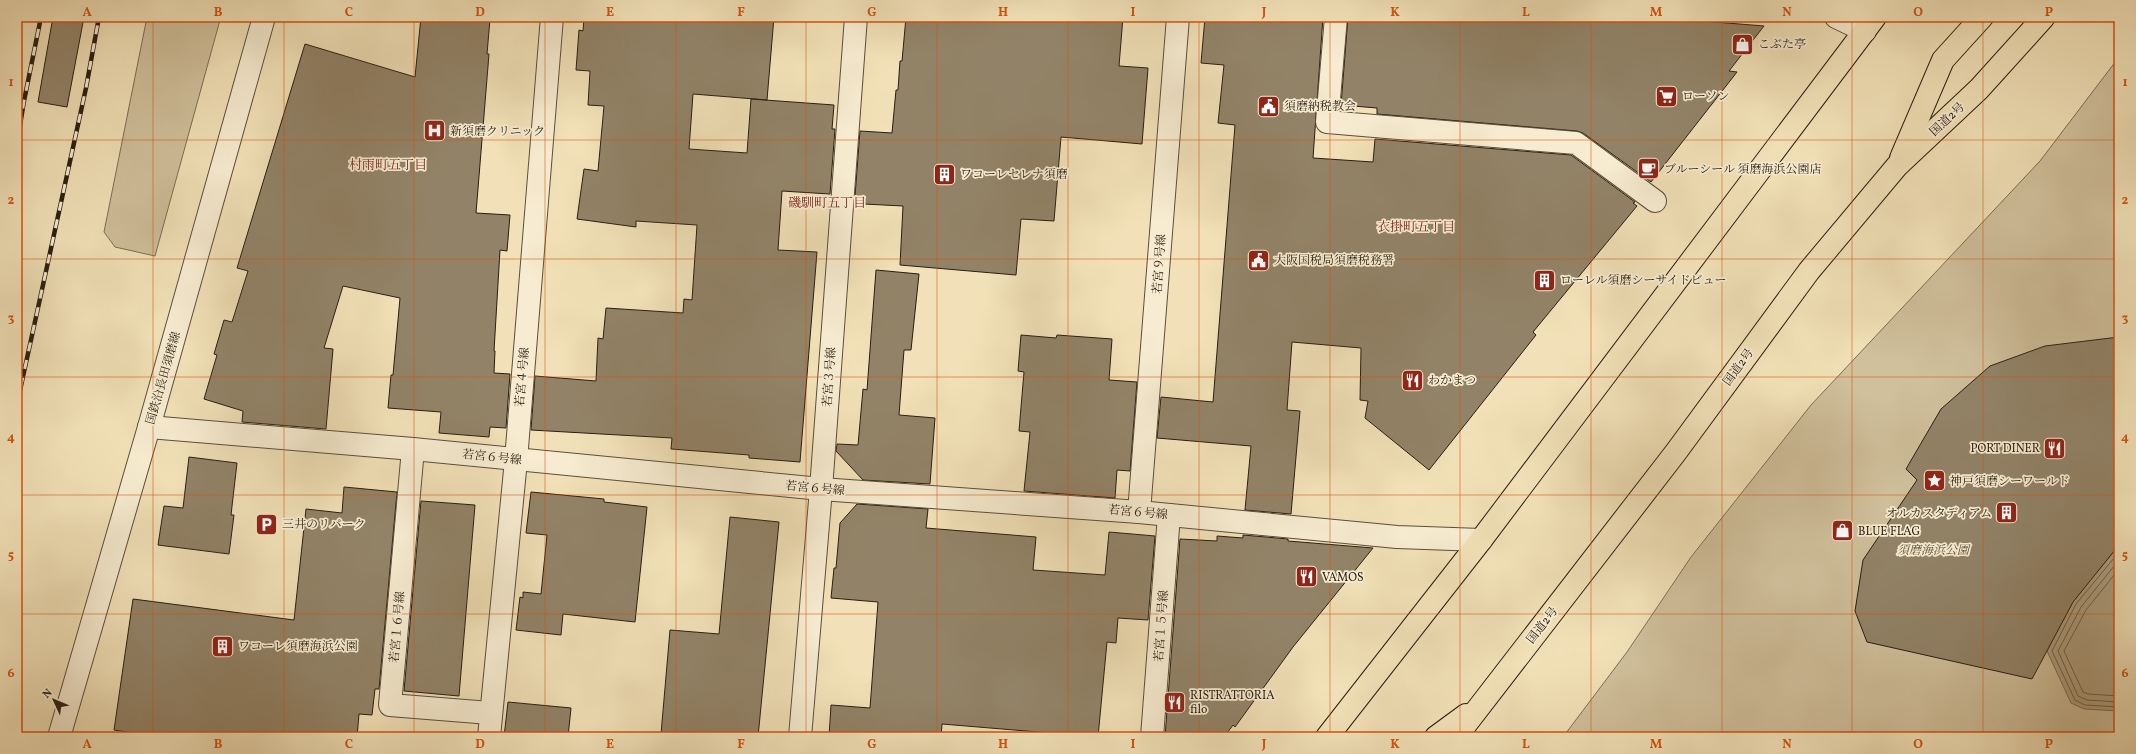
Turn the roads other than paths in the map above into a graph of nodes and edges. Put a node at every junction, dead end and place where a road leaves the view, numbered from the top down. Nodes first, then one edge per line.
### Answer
1 (264, 17) edge
2 (552, 17) edge
3 (856, 17) edge
4 (1178, 17) edge
5 (1336, 17) edge
6 (1836, 17) edge
7 (1982, 17) edge
8 (2044, 17) edge
9 (1870, 24) edge
10 (1897, 166) junction
11 (1654, 201) dead end
12 (149, 427) junction
13 (413, 449) junction
14 (516, 460) junction
15 (821, 489) junction
16 (1139, 512) junction
17 (1169, 515) junction
18 (1481, 540) junction
19 (1482, 704) junction
20 (490, 713) junction
21 (59, 737) edge
22 (489, 737) edge
23 (800, 737) edge
24 (1152, 737) edge
25 (1327, 737) edge
26 (1436, 737) edge
27 (1456, 737) edge

1 - 12 street, 国鉄沿長田須磨線
2 - 14 street, 若宮４号線
3 - 15 street, 若宮３号線
4 - 16 street, 若宮９号線
5 - 11 street
6 - 9 street
7 - 10 highway
8 - 10 highway, 国道2号
9 - 18 highway
10 - 19 highway, 国道2号
12 - 13 street, 若宮６号線
12 - 21 street, 国鉄沿長田須磨線
13 - 14 street, 若宮６号線
13 - 20 street, 若宮１６号線
14 - 15 street, 若宮６号線
14 - 20 street, 若宮４号線
15 - 16 street, 若宮６号線
15 - 23 street, 若宮３号線
16 - 17 street, 若宮６号線
17 - 18 street, 若宮６号線
17 - 24 street, 若宮１５号線
18 - 25 highway
19 - 26 highway
19 - 27 highway, 国道2号
20 - 22 street, 若宮４号線

